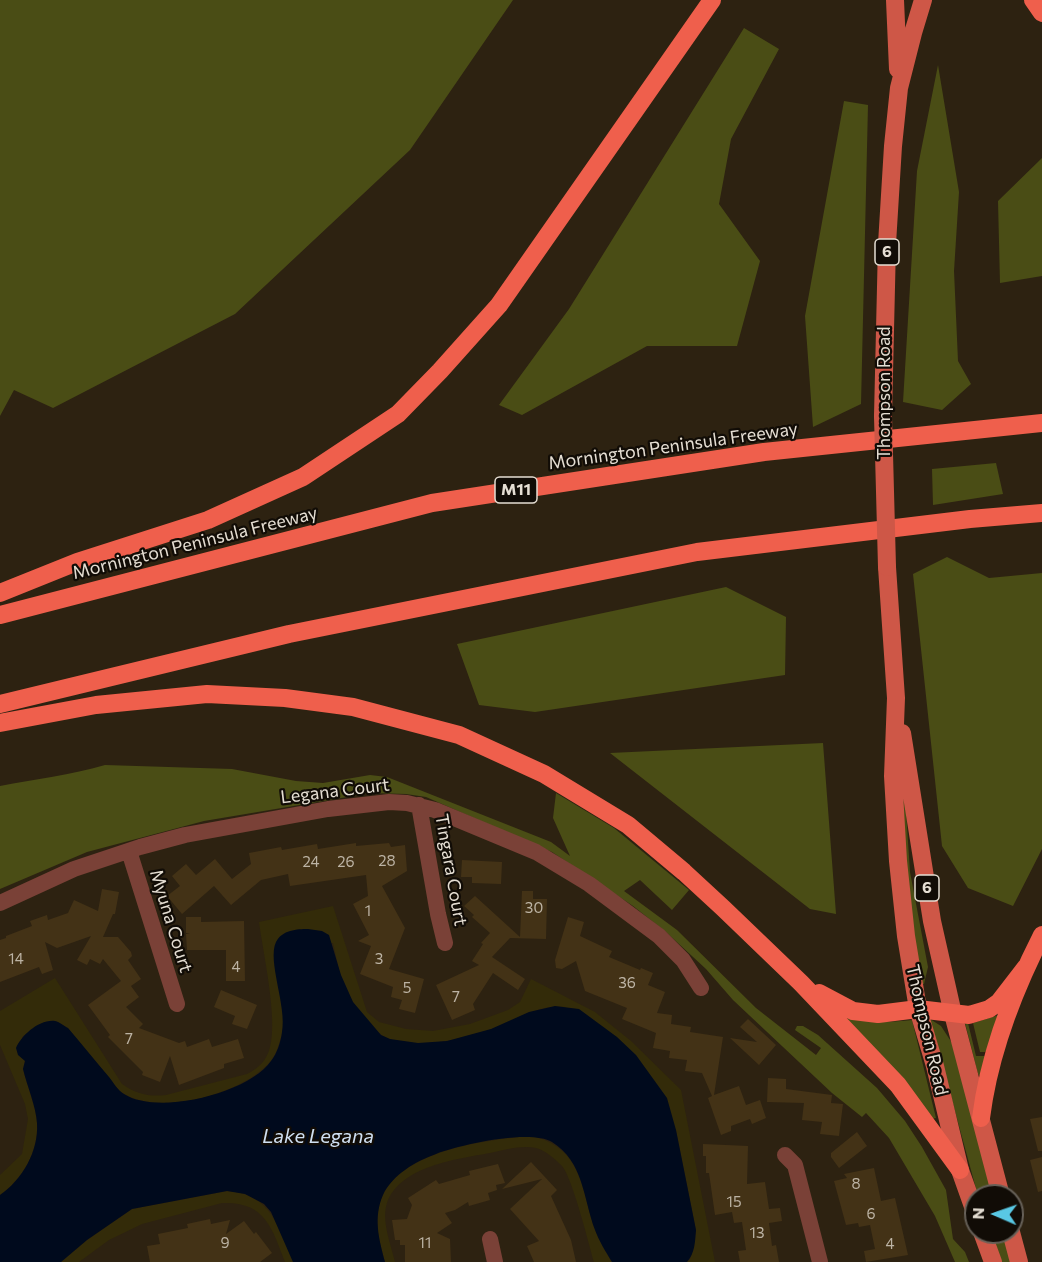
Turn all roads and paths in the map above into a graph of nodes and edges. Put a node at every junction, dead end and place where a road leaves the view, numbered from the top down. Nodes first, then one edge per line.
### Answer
1 (712, 0) edge
2 (895, 0) edge
3 (923, 0) edge
4 (1033, 0) edge
5 (1042, 13) edge
6 (899, 88) junction
7 (1042, 423) edge
8 (1042, 513) edge
9 (0, 593) edge
10 (0, 615) edge
11 (896, 698) junction
12 (0, 704) edge
13 (0, 723) edge
14 (419, 805) junction
15 (129, 851) junction
16 (0, 903) edge
17 (1042, 936) edge
18 (445, 943) dead end
19 (1026, 967) junction
20 (801, 983) junction
21 (701, 988) dead end
22 (177, 1004) dead end
23 (918, 1009) junction
24 (953, 1014) junction
25 (981, 1118) junction
26 (785, 1155) dead end
27 (960, 1170) junction
28 (965, 1184) edge
29 (998, 1184) edge
30 (490, 1239) dead end
31 (986, 1244) edge
32 (1014, 1244) edge
33 (495, 1262) edge
34 (820, 1262) edge
35 (993, 1262) edge
36 (1019, 1262) edge

1 - 9 highway
2 - 6 main road, Thompson Road / 6
3 - 6 main road, Thompson Road / 6
4 - 5 highway
6 - 11 main road, Thompson Road / 6, bridge
7 - 10 highway, Mornington Peninsula Freeway / M11
8 - 12 highway
11 - 23 main road, Thompson Road / 6
11 - 24 main road, Thompson Road / 6
13 - 20 highway
14 - 15 street, Legana Court
14 - 18 street, Tingara Court
14 - 21 street, Legana Court
15 - 16 street, Legana Court
15 - 22 street, Myuna Court
17 - 19 highway
19 - 24 highway
19 - 25 highway
20 - 23 highway
20 - 27 highway
23 - 24 highway
23 - 27 main road, Thompson Road / 6
24 - 25 main road, Thompson Road / 6
25 - 29 main road, Thompson Road / 6
26 - 34 street
27 - 28 main road, Thompson Road / 6
30 - 33 street
31 - 35 main road
32 - 36 main road

